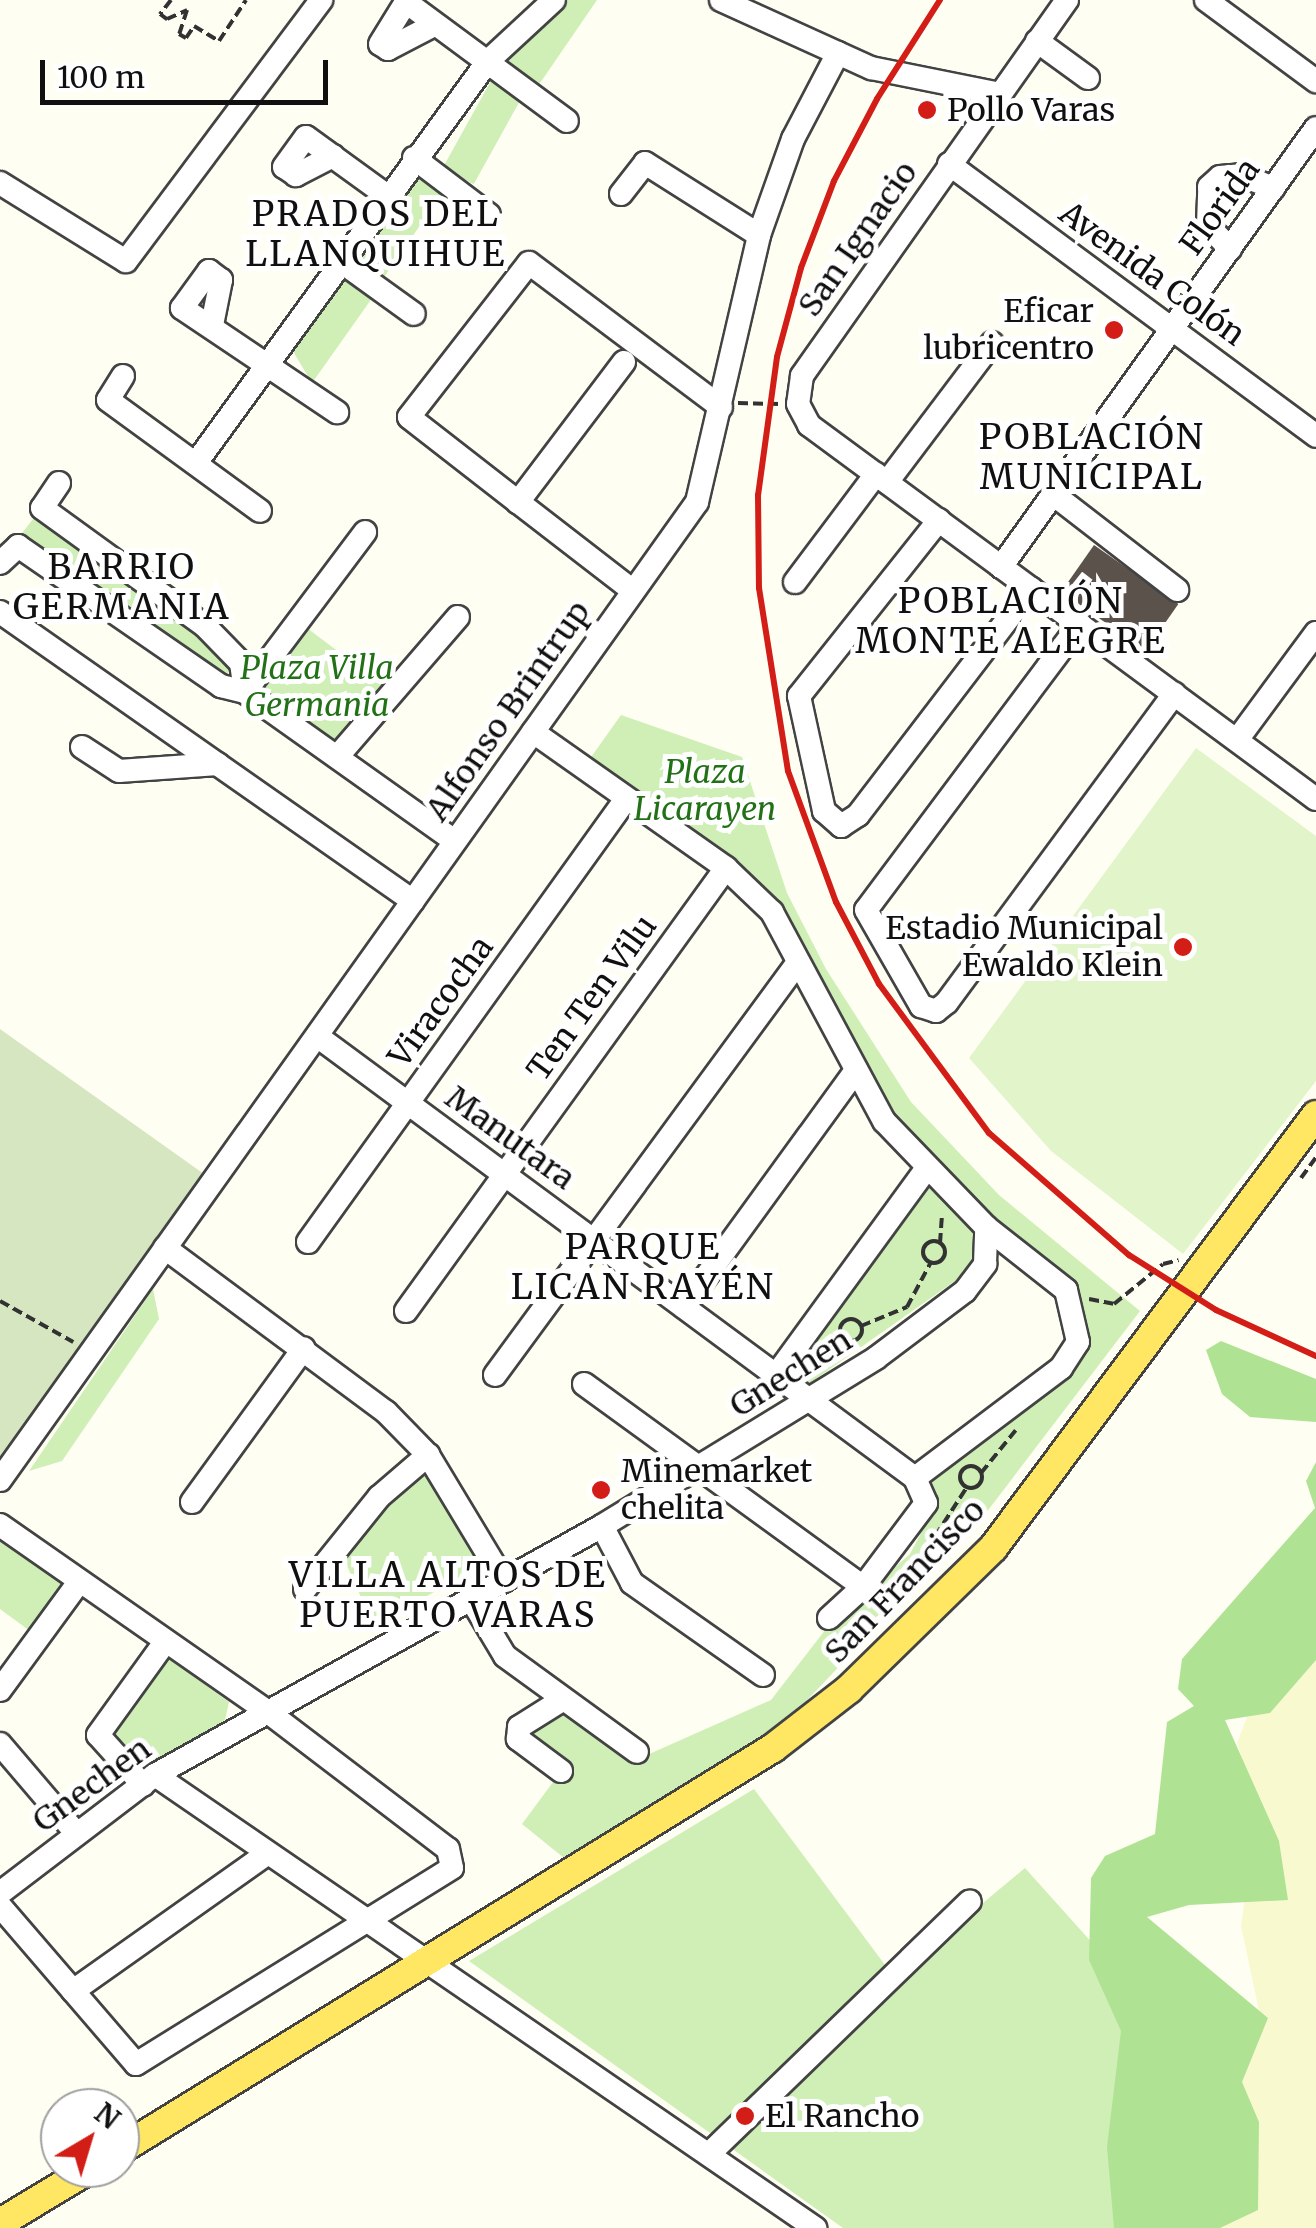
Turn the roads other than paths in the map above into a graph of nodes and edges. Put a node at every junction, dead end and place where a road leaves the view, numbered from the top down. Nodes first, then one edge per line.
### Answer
1 (321, 0) edge
2 (554, 0) edge
3 (720, 0) edge
4 (1067, 0) edge
5 (1206, 0) edge
6 (434, 26) dead end
7 (1037, 42) junction
8 (838, 52) junction
9 (488, 62) junction
10 (1088, 78) dead end
11 (1316, 81) edge
12 (1000, 94) junction
13 (567, 121) dead end
14 (1316, 128) edge
15 (332, 156) dead end
16 (414, 158) junction
17 (949, 164) junction
18 (0, 183) edge
19 (1273, 188) junction
20 (620, 194) dead end
21 (386, 195) junction
22 (490, 215) dead end
23 (759, 235) junction
24 (1230, 248) junction
25 (339, 260) junction
26 (414, 314) dead end
27 (212, 325) dead end
28 (1172, 329) junction
29 (992, 343) dead end
30 (268, 362) junction
31 (624, 362) dead end
32 (123, 376) dead end
33 (721, 404) junction
34 (337, 412) dead end
35 (1316, 436) edge
36 (196, 463) junction
37 (882, 478) junction
38 (59, 483) dead end
39 (1053, 494) junction
40 (518, 502) junction
41 (260, 511) dead end
42 (50, 513) junction
43 (939, 520) junction
44 (364, 532) dead end
45 (24, 550) junction
46 (0, 562) edge
47 (1001, 567) junction
48 (795, 582) dead end
49 (1031, 588) junction
50 (1177, 590) dead end
51 (634, 591) junction
52 (0, 612) edge
53 (458, 617) dead end
54 (1080, 624) junction
55 (1316, 633) edge
56 (245, 692) junction
57 (1174, 694) junction
58 (534, 732) junction
59 (1236, 740) junction
60 (82, 746) dead end
61 (336, 757) junction
62 (218, 764) junction
63 (1316, 799) edge
64 (626, 800) junction
65 (455, 841) junction
66 (726, 868) junction
67 (413, 901) junction
68 (796, 964) junction
69 (316, 1036) junction
70 (856, 1070) junction
71 (408, 1103) junction
72 (1316, 1115) edge
73 (927, 1168) junction
74 (504, 1175) junction
75 (986, 1226) junction
76 (594, 1241) junction
77 (308, 1242) dead end
78 (165, 1248) junction
79 (684, 1307) junction
80 (406, 1311) dead end
81 (304, 1348) junction
82 (776, 1375) junction
83 (496, 1376) dead end
84 (584, 1384) dead end
85 (809, 1400) junction
86 (428, 1455) junction
87 (700, 1468) junction
88 (915, 1478) junction
89 (0, 1480) edge
90 (192, 1502) dead end
91 (0, 1525) edge
92 (602, 1526) junction
93 (504, 1581) junction
94 (79, 1582) junction
95 (862, 1587) junction
96 (305, 1589) dead end
97 (471, 1599) junction
98 (829, 1618) dead end
99 (165, 1642) junction
100 (763, 1675) dead end
101 (0, 1690) edge
102 (562, 1700) junction
103 (268, 1712) junction
104 (0, 1744) edge
105 (636, 1752) dead end
106 (561, 1771) dead end
107 (149, 1780) junction
108 (78, 1834) junction
109 (266, 1855) junction
110 (0, 1893) edge
111 (970, 1901) dead end
112 (0, 1906) edge
113 (364, 1922) junction
114 (420, 1962) junction
115 (73, 1991) junction
116 (140, 2137) edge
117 (710, 2154) junction
118 (57, 2188) edge
119 (0, 2223) edge
120 (814, 2228) edge

1 - 18 street
2 - 9 street
3 - 8 street
4 - 7 street, San Ignacio
5 - 11 street
6 - 9 street
7 - 10 street
7 - 12 street, San Ignacio
8 - 12 street
8 - 23 street, Alfonso Brintrup
9 - 13 street
9 - 16 street
12 - 17 street, San Ignacio
14 - 19 street, Florida
15 - 21 street
16 - 21 street
16 - 22 street
17 - 28 street, Avenida Colón
17 - 37 street, San Ignacio
19 - 24 street, Florida
19 - 24 street
20 - 23 street
21 - 25 street
23 - 33 street, Alfonso Brintrup
24 - 28 street, Florida
25 - 26 street
25 - 30 street
27 - 30 street
28 - 35 street, Avenida Colón
28 - 39 street, Florida
29 - 37 street
30 - 34 street
30 - 36 street
31 - 40 street
32 - 36 street
33 - 40 street
33 - 51 street, Alfonso Brintrup
36 - 41 street
37 - 43 street
37 - 48 street
38 - 42 street
39 - 47 street, Florida
39 - 50 street
40 - 51 street
42 - 45 street
42 - 56 street
43 - 47 street
43 - 49 street
44 - 56 street
45 - 46 street
45 - 56 street
47 - 49 street
49 - 54 street
51 - 58 street, Alfonso Brintrup
52 - 62 street
53 - 61 street
54 - 57 street
54 - 57 street
55 - 59 street
56 - 61 street
57 - 59 street
58 - 64 street
58 - 65 street, Alfonso Brintrup
59 - 63 street
60 - 62 street
61 - 65 street
62 - 67 street
64 - 66 street
64 - 71 street, Viracocha
65 - 67 street, Alfonso Brintrup
66 - 68 street
66 - 74 street, Ten Ten Vilu
67 - 69 street, Alfonso Brintrup
68 - 70 street
68 - 76 street
69 - 71 street, Manutara
69 - 78 street, Alfonso Brintrup
70 - 73 street
70 - 79 street
71 - 74 street, Manutara
71 - 77 street, Viracocha
72 - 114 main road, San Francisco
73 - 75 street
73 - 82 street
74 - 76 street, Manutara
74 - 80 street, Ten Ten Vilu
75 - 85 street, Gnechen
75 - 88 street
76 - 79 street, Manutara
76 - 83 street
78 - 81 street
78 - 89 street, Alfonso Brintrup
79 - 82 street, Manutara
81 - 86 street
81 - 90 street
82 - 85 street, Manutara
84 - 87 street
85 - 87 street, Gnechen
85 - 88 street, Manutara
86 - 93 street
86 - 96 street
87 - 92 street, Gnechen
87 - 95 street
88 - 95 street
91 - 94 street
92 - 93 street, Gnechen
92 - 100 street
93 - 97 street, Gnechen
94 - 99 street
94 - 101 street
95 - 98 street
97 - 102 street
97 - 103 street, Gnechen
99 - 103 street
99 - 107 street
102 - 105 street
102 - 106 street
103 - 107 street, Gnechen
103 - 113 street
104 - 108 street
107 - 108 street, Gnechen
107 - 109 street
108 - 110 street, Gnechen
109 - 113 street
109 - 115 street
111 - 117 street
112 - 115 street
113 - 114 street
113 - 115 street
114 - 116 main road, San Francisco
114 - 117 street
117 - 120 street
118 - 119 main road

